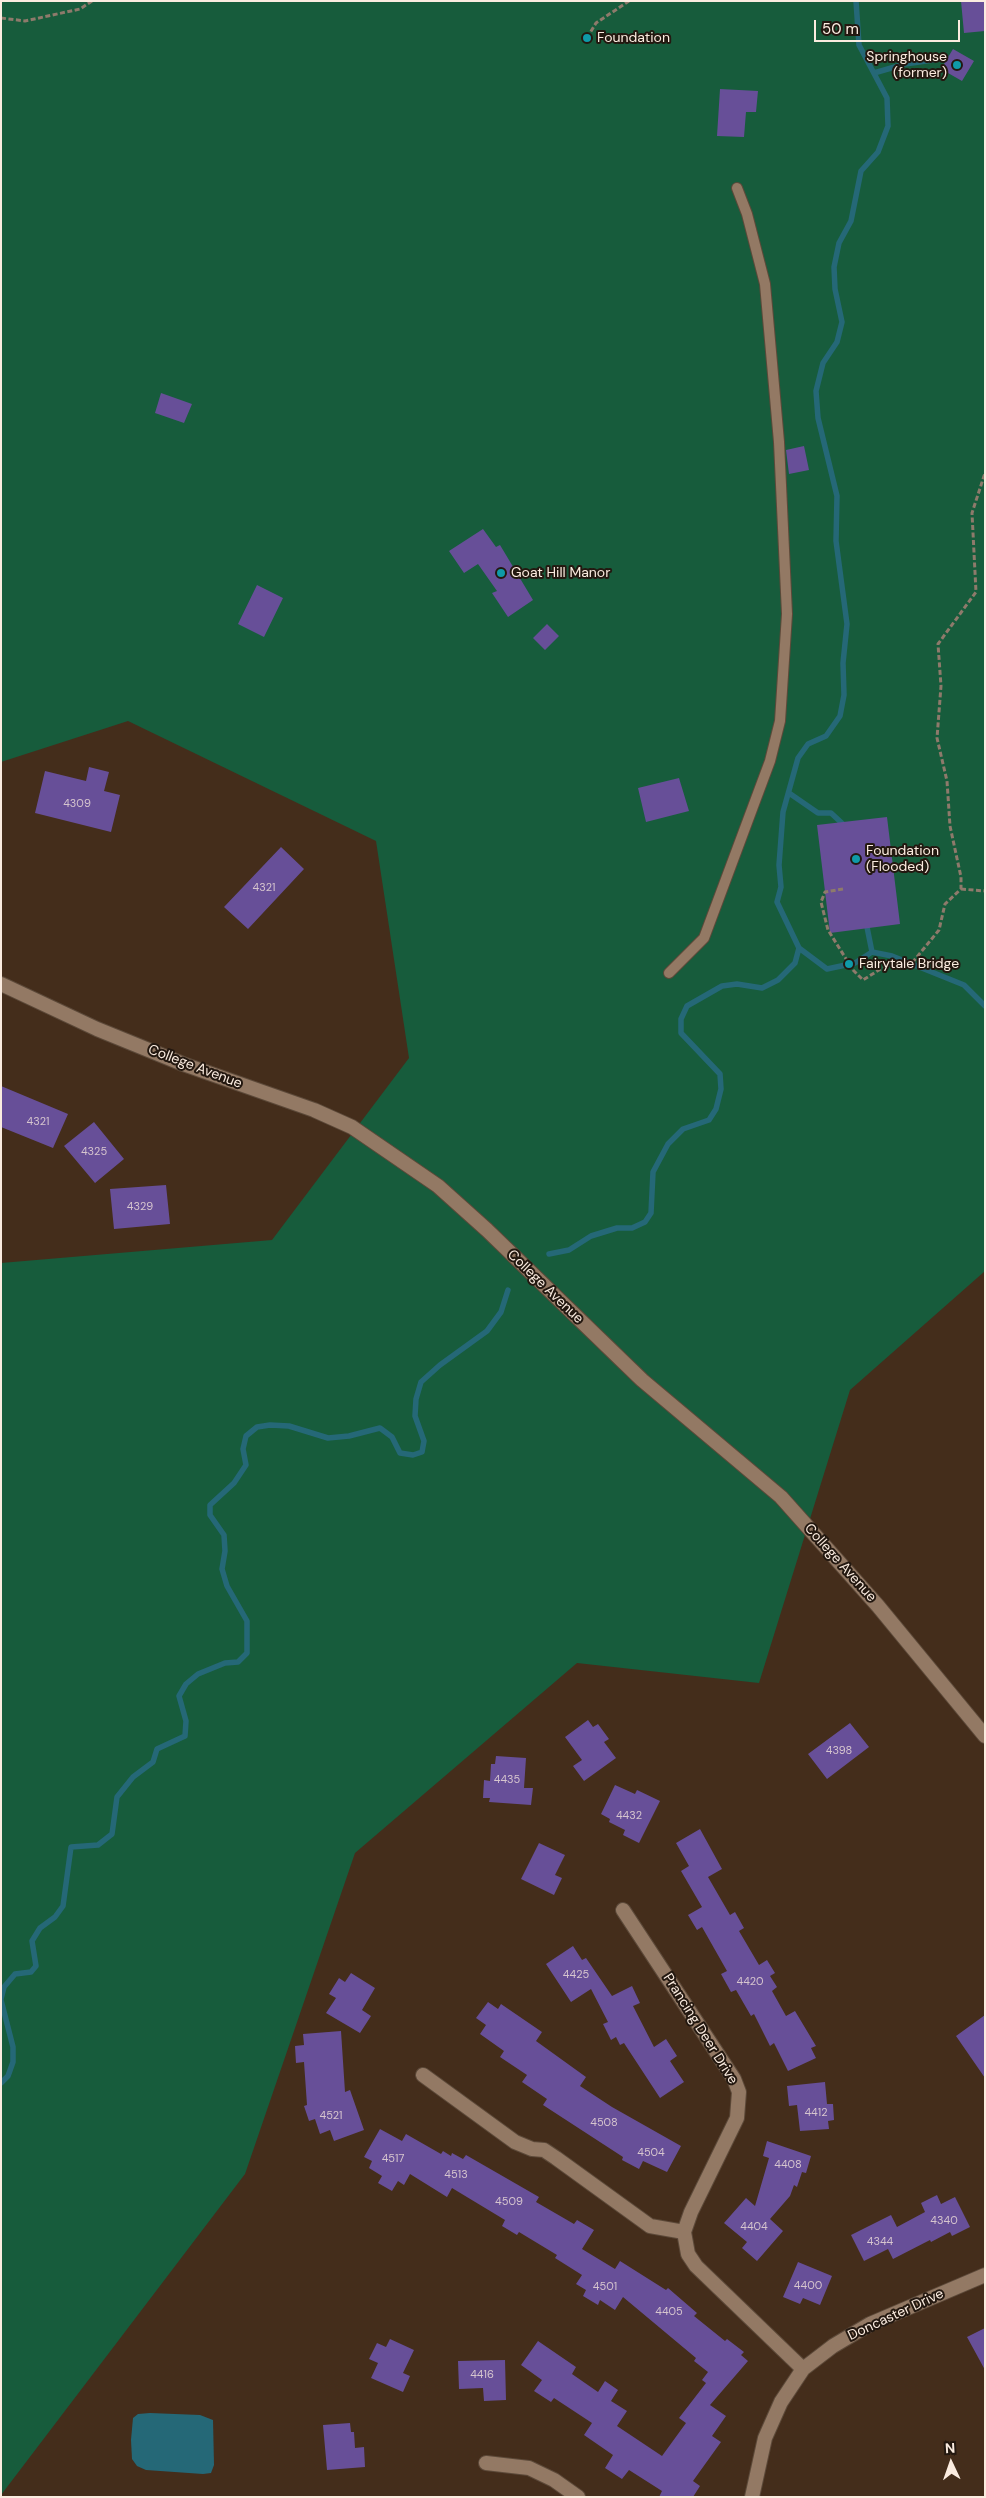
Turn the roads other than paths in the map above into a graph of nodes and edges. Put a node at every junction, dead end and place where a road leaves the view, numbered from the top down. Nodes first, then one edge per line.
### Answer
1 (737, 188) dead end
2 (669, 973) dead end
3 (1, 984) edge
4 (985, 1736) edge
5 (623, 1910) dead end
6 (423, 2074) dead end
7 (684, 2232) junction
8 (985, 2274) edge
9 (803, 2369) junction
10 (486, 2463) dead end
11 (578, 2497) edge
12 (752, 2497) edge

1 - 2 lane
3 - 4 street, College Avenue
5 - 7 street, Prancing Deer Drive
6 - 7 street
7 - 9 street
8 - 9 street, Doncaster Drive
9 - 12 street, Doncaster Drive
10 - 11 street

